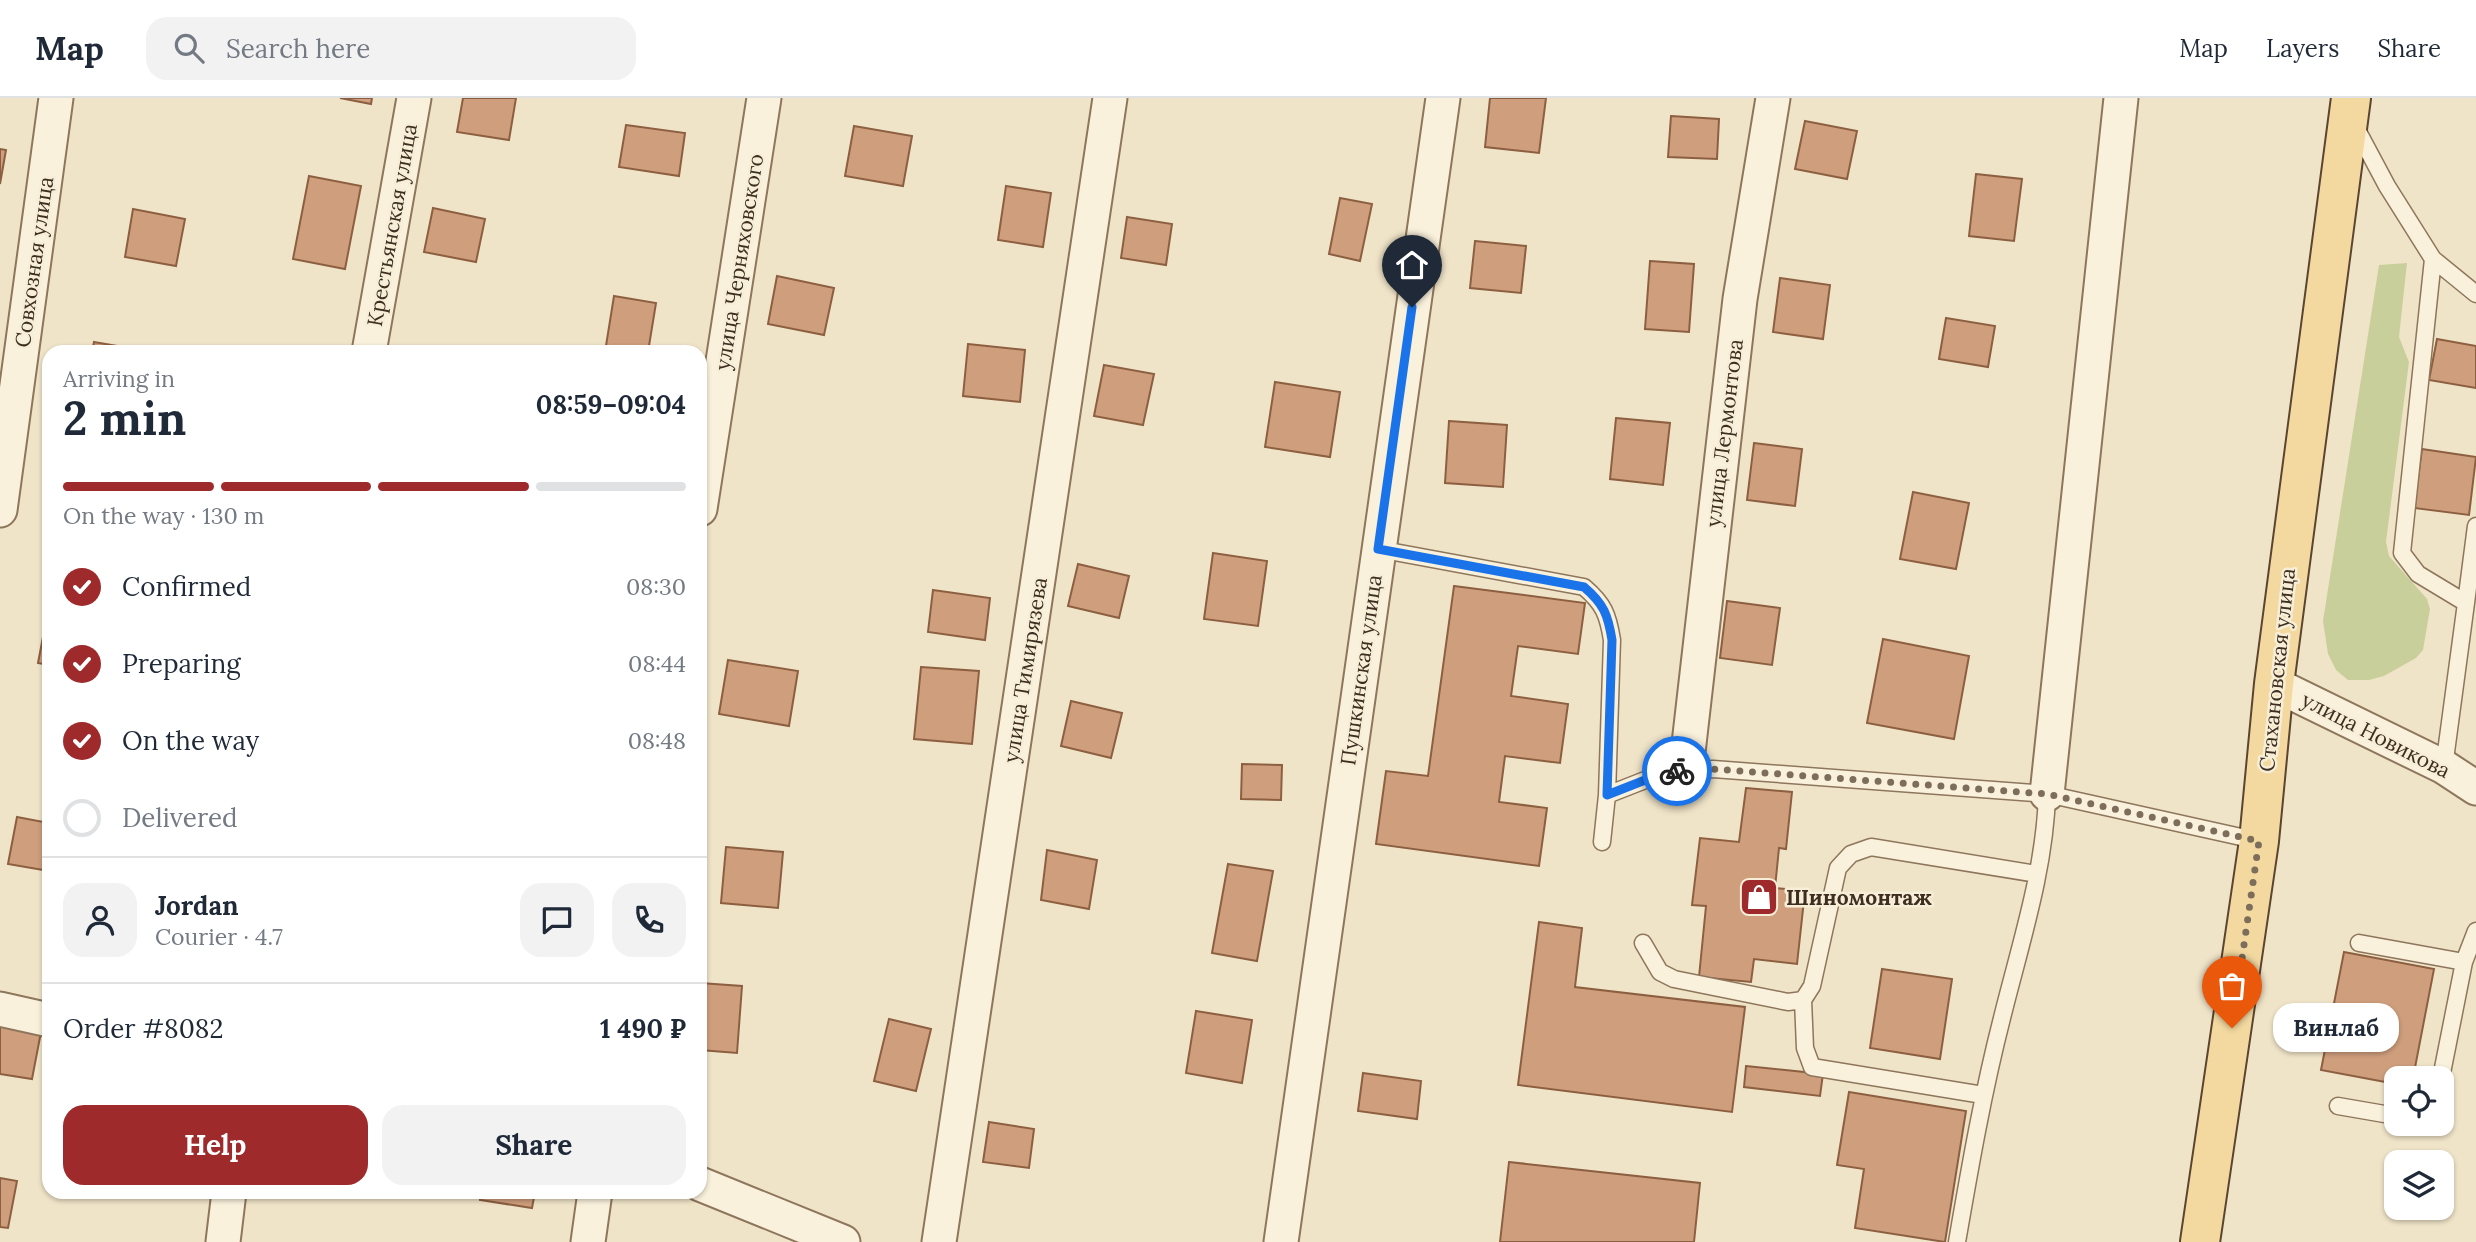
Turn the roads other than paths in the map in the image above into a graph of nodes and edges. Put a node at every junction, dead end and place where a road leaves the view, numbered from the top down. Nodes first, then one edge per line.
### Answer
1 (56, 98) edge
2 (414, 98) edge
3 (764, 98) edge
4 (1110, 98) edge
5 (1443, 98) edge
6 (1773, 98) edge
7 (2121, 98) edge
8 (2350, 106) edge
9 (2432, 259) junction
10 (2476, 294) edge
11 (370, 345) edge
12 (707, 464) edge
13 (0, 510) edge
14 (2476, 526) edge
15 (1378, 549) junction
16 (2466, 603) junction
17 (2274, 684) junction
18 (2444, 767) junction
19 (1686, 770) junction
20 (2476, 788) edge
21 (2047, 794) junction
22 (1607, 795) junction
23 (2259, 841) junction
24 (1602, 842) dead end
25 (2037, 874) junction
26 (2476, 930) edge
27 (1643, 943) dead end
28 (2359, 943) dead end
29 (2464, 962) junction
30 (1802, 1000) junction
31 (0, 1009) edge
32 (42, 1018) edge
33 (2443, 1066) edge
34 (1983, 1095) junction
35 (2338, 1106) dead end
36 (2384, 1114) edge
37 (707, 1187) edge
38 (228, 1199) edge
39 (594, 1199) edge
40 (223, 1242) edge
41 (588, 1242) edge
42 (844, 1242) edge
43 (939, 1242) edge
44 (1281, 1242) edge
45 (1956, 1242) edge
46 (2200, 1242) edge

1 - 13 street, Совхозная улица
2 - 11 street, Крестьянская улица
3 - 12 street, улица Черняховского
4 - 43 street, улица Тимирязева
5 - 15 street, Пушкинская улица
6 - 19 street, улица Лермонтова
7 - 21 street
8 - 9 lane
8 - 17 main road, Стахановская улица
9 - 10 lane
9 - 16 lane
14 - 16 lane
15 - 22 lane
15 - 44 street, Пушкинская улица
16 - 18 lane
17 - 18 street, улица Новикова
17 - 23 main road, Стахановская улица
18 - 20 street, улица Новикова
19 - 21 lane
19 - 22 lane
21 - 23 lane
21 - 25 lane
22 - 24 lane
23 - 46 main road, Стахановская улица
25 - 30 lane
25 - 34 lane
26 - 29 lane
27 - 30 lane
28 - 29 lane
29 - 33 lane
30 - 34 lane
31 - 32 street
34 - 45 lane
35 - 36 lane
37 - 42 street
38 - 40 street
39 - 41 street

